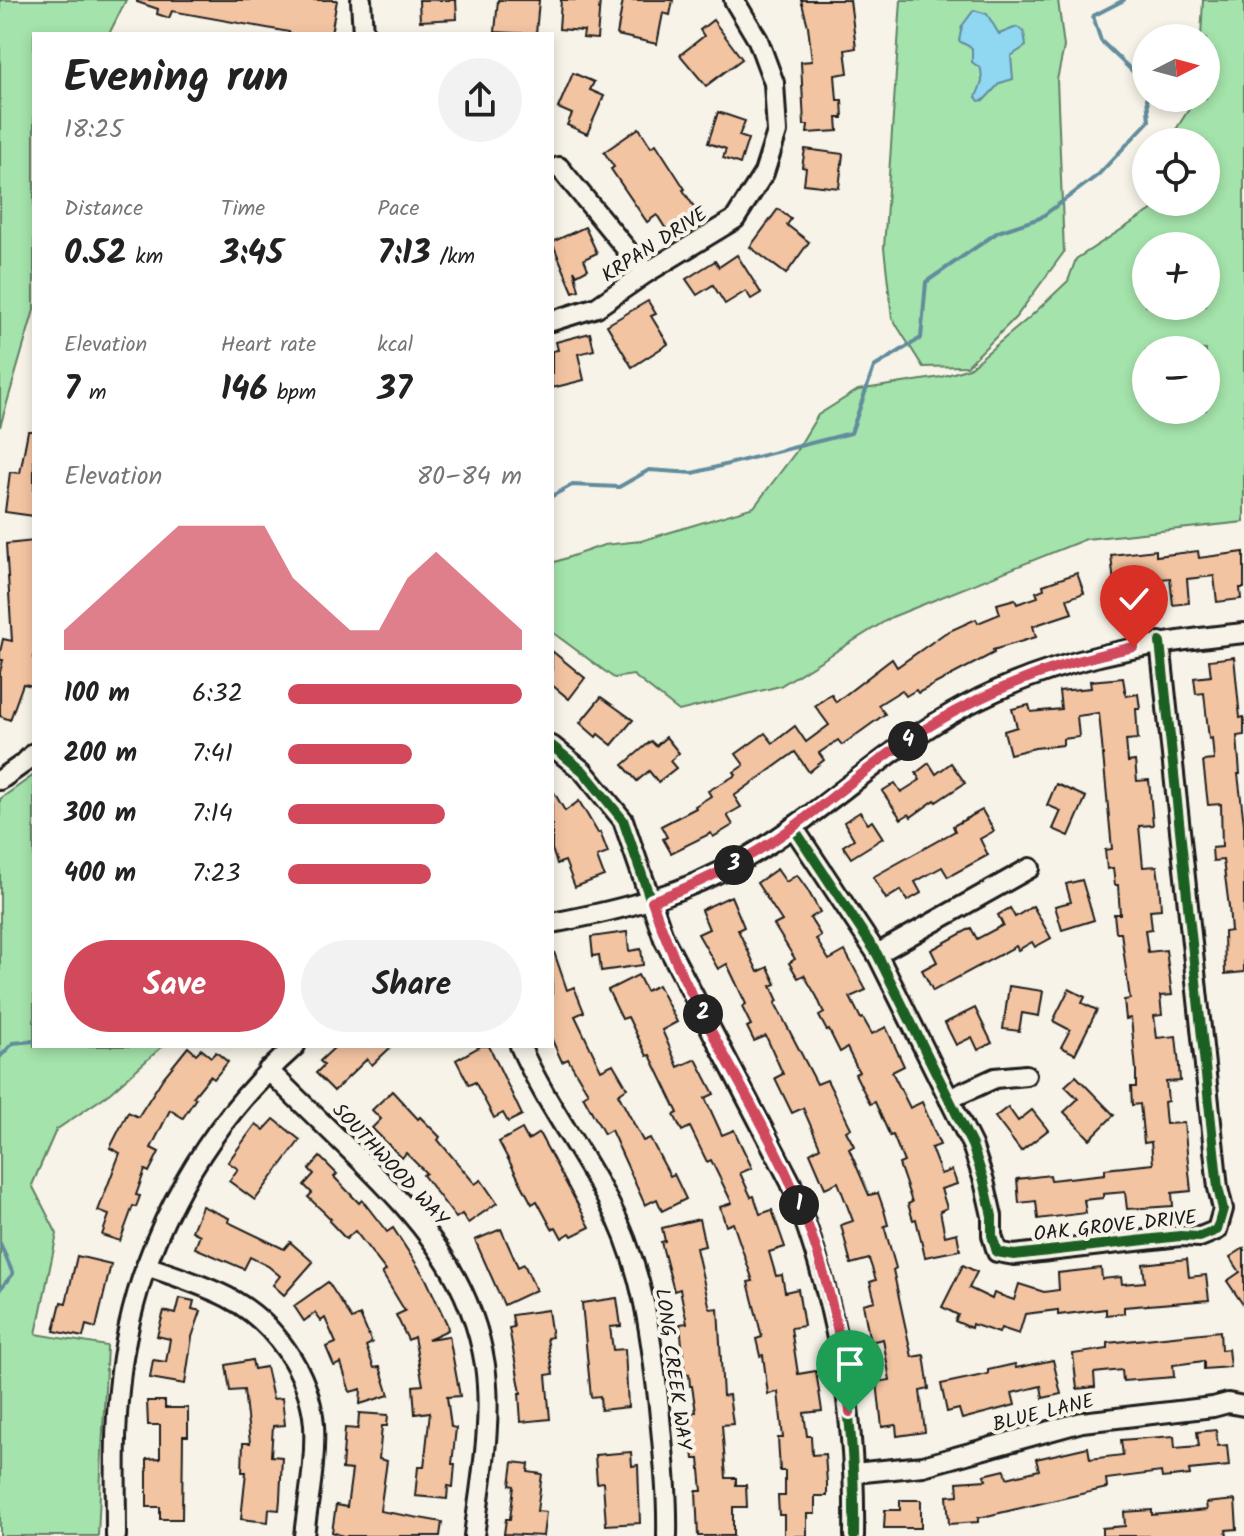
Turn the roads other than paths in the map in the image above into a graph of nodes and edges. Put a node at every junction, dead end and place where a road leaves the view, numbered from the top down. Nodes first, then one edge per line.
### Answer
1 (361, 0) edge
2 (736, 0) edge
3 (363, 32) edge
4 (559, 167) dead end
5 (646, 273) junction
6 (554, 320) edge
7 (1244, 633) edge
8 (1160, 642) junction
9 (554, 748) edge
10 (32, 755) edge
11 (0, 780) edge
12 (793, 827) junction
13 (1030, 868) dead end
14 (652, 901) junction
15 (554, 923) edge
16 (877, 954) junction
17 (293, 1048) edge
18 (521, 1048) edge
19 (268, 1070) junction
20 (1026, 1075) dead end
21 (949, 1099) junction
22 (146, 1266) junction
23 (1244, 1406) edge
24 (854, 1473) junction
25 (116, 1536) edge
26 (304, 1536) edge
27 (474, 1536) edge
28 (667, 1536) edge
29 (854, 1536) edge

1 - 3 street
2 - 5 street, KRPAN DRIVE
4 - 5 street
5 - 6 street, KRPAN DRIVE
7 - 8 street
8 - 12 street
8 - 21 street, OAK GROVE DRIVE
9 - 14 street
10 - 11 street
12 - 14 street
12 - 16 street, OAK GROVE DRIVE
13 - 16 street
14 - 15 street
14 - 24 street
16 - 21 street, OAK GROVE DRIVE
17 - 19 street
18 - 28 street, LONG CREEK WAY
19 - 22 street
19 - 27 street, SOUTHWOOD WAY
20 - 21 street
22 - 25 street
22 - 26 street
23 - 24 street, BLUE LANE
24 - 29 street

